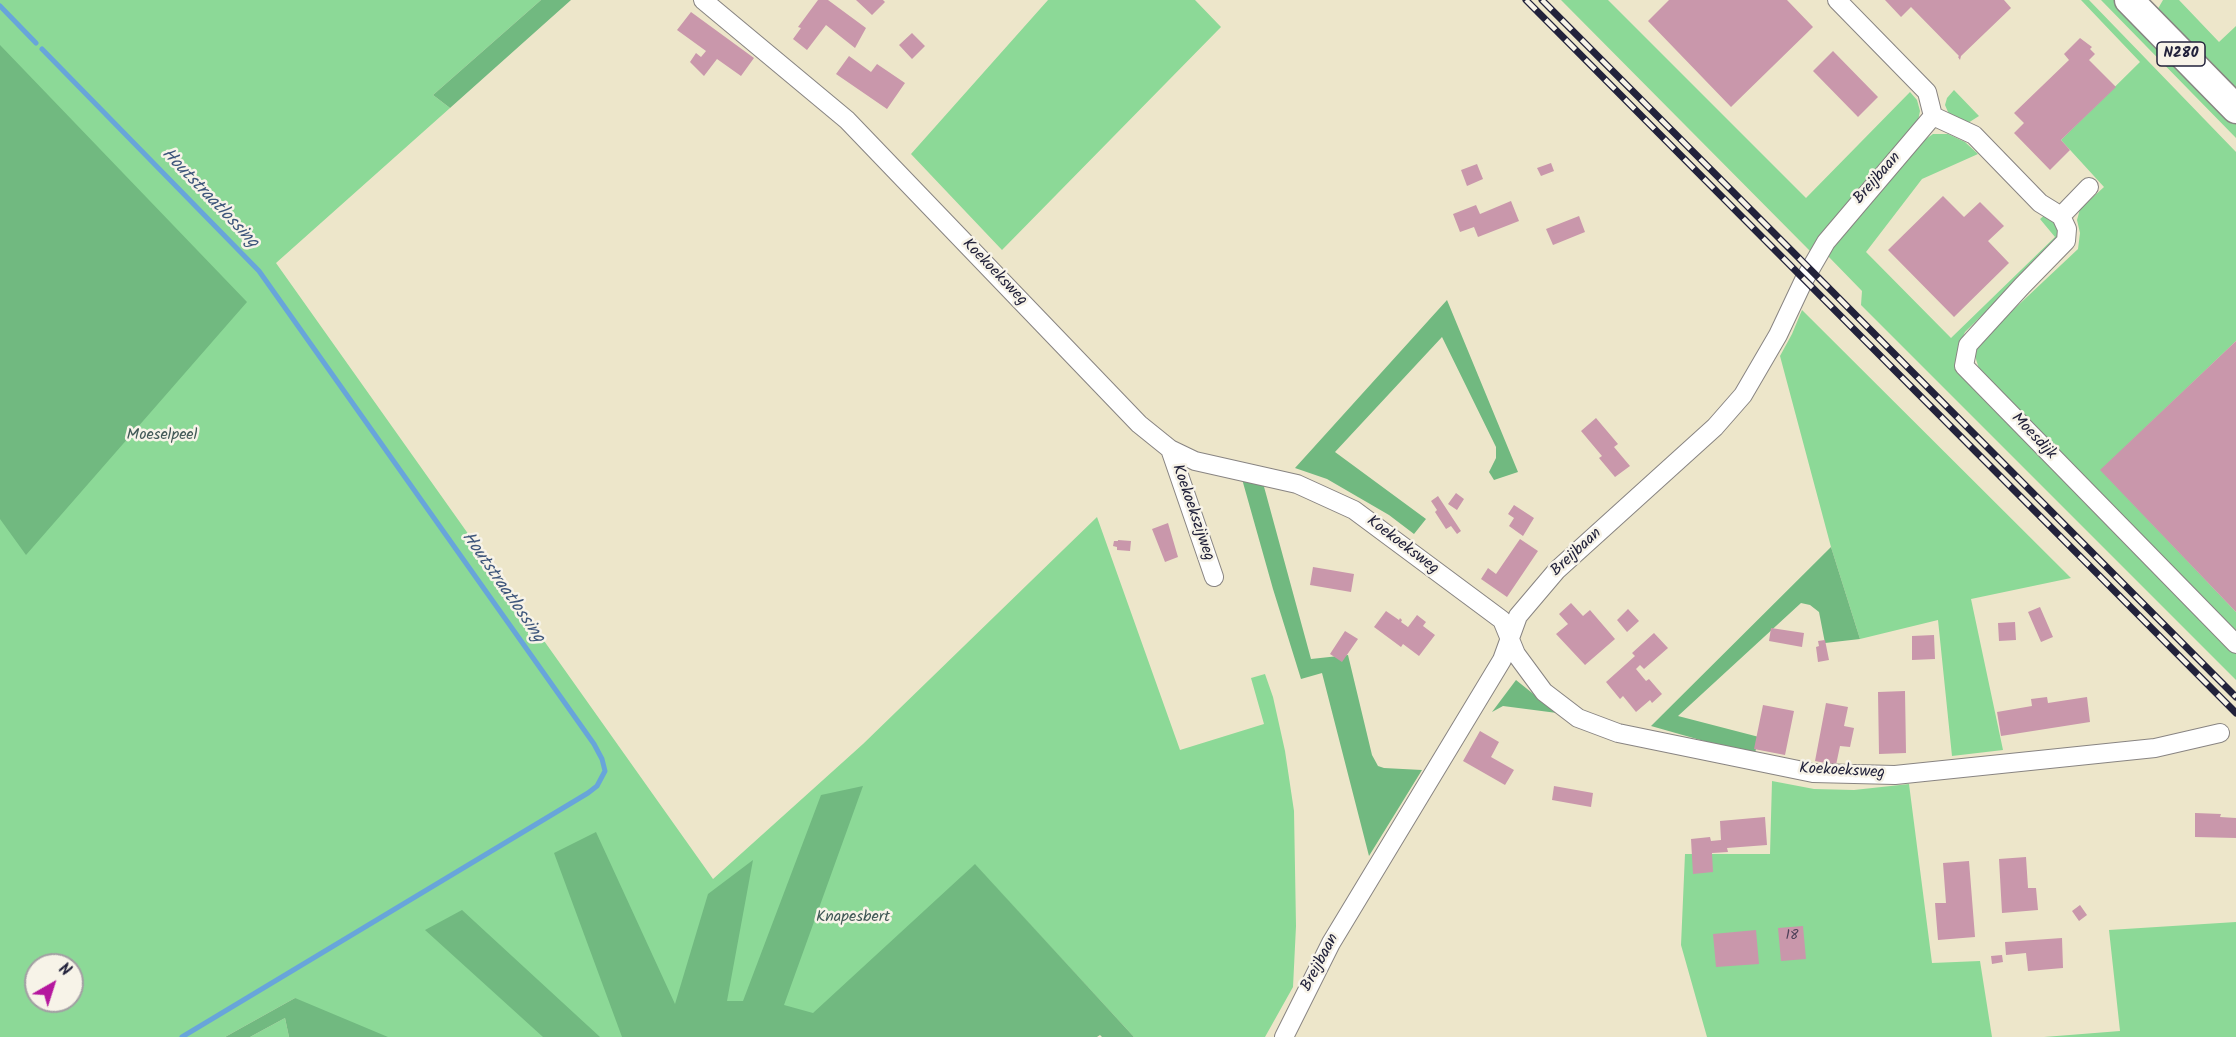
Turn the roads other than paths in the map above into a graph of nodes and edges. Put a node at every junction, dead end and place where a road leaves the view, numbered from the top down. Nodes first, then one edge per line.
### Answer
1 (703, 0) edge
2 (1837, 0) edge
3 (2129, 0) edge
4 (2236, 109) edge
5 (1933, 116) junction
6 (2089, 187) dead end
7 (2061, 216) junction
8 (1170, 449) junction
9 (1214, 577) dead end
10 (1509, 636) junction
11 (2236, 644) edge
12 (2220, 733) dead end
13 (1284, 1037) edge

1 - 8 street, Koekoeksweg
2 - 5 street
3 - 4 main road, N280
5 - 7 street
5 - 10 street, Breijbaan
6 - 7 street
7 - 11 street, Moesdijk
8 - 9 street, Koekoekszijweg
8 - 10 street, Koekoeksweg
10 - 12 street, Koekoeksweg
10 - 13 street, Breijbaan

